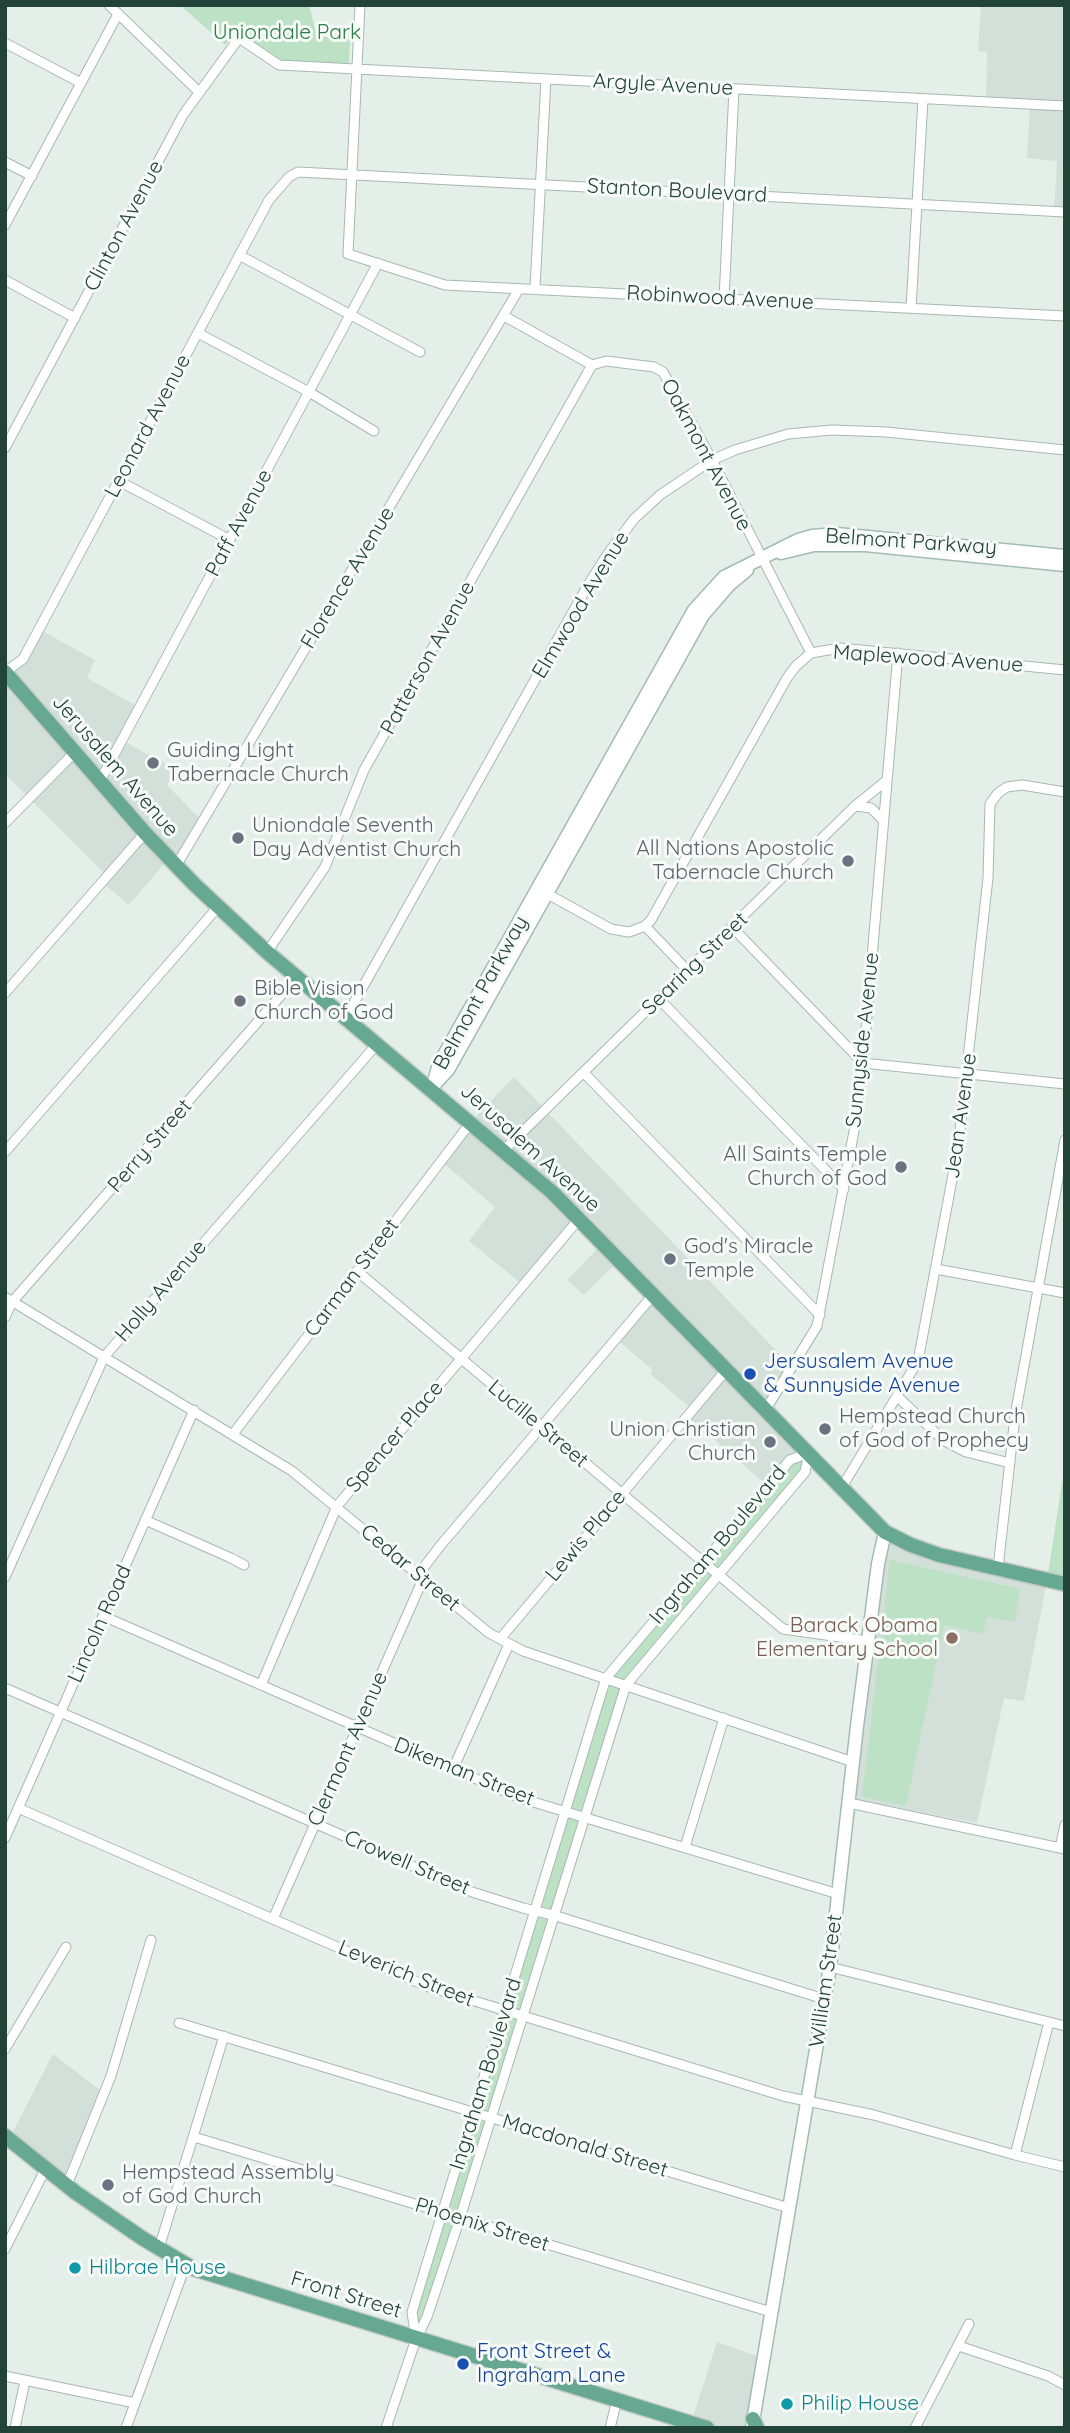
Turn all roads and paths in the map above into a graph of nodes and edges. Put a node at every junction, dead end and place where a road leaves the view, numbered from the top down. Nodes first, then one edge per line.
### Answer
1 (109, 5) edge
2 (360, 5) edge
3 (118, 14) junction
4 (5, 43) edge
5 (264, 55) joint
6 (357, 70) junction
7 (546, 79) junction
8 (81, 83) junction
9 (734, 89) junction
10 (200, 92) junction
11 (923, 99) junction
12 (1065, 106) edge
13 (5, 162) edge
14 (352, 175) junction
15 (32, 176) junction
16 (289, 177) joint
17 (540, 184) junction
18 (729, 194) junction
19 (917, 203) junction
20 (1065, 212) edge
21 (5, 225) edge
22 (239, 255) junction
23 (378, 263) junction
24 (5, 280) edge
25 (535, 288) junction
26 (519, 289) junction
27 (724, 299) junction
28 (911, 308) junction
29 (351, 314) junction
30 (504, 316) junction
31 (1065, 316) edge
32 (75, 318) junction
33 (198, 332) junction
34 (420, 352) dead end
35 (592, 365) junction
36 (309, 392) junction
37 (374, 430) dead end
38 (5, 447) edge
39 (1065, 450) edge
40 (712, 460) junction
41 (118, 481) junction
42 (230, 540) junction
43 (989, 553) junction
44 (1065, 556) edge
45 (761, 558) junction
46 (1065, 565) edge
47 (811, 653) junction
48 (898, 653) junction
49 (1065, 670) edge
50 (5, 673) edge
51 (75, 752) junction
52 (887, 780) junction
53 (100, 781) junction
54 (1065, 792) edge
55 (855, 806) junction
56 (883, 821) junction
57 (5, 823) edge
58 (145, 833) junction
59 (176, 866) junction
60 (543, 891) junction
61 (218, 908) junction
62 (645, 926) junction
63 (733, 928) junction
64 (267, 952) junction
65 (688, 971) junction
66 (297, 977) junction
67 (5, 993) edge
68 (659, 999) junction
69 (346, 1017) junction
70 (378, 1043) junction
71 (863, 1063) junction
72 (584, 1073) junction
73 (967, 1073) junction
74 (1065, 1084) edge
75 (432, 1088) junction
76 (471, 1122) junction
77 (1065, 1140) edge
78 (504, 1150) junction
79 (5, 1152) edge
80 (844, 1189) junction
81 (579, 1219) junction
82 (936, 1269) junction
83 (357, 1271) junction
84 (1039, 1288) junction
85 (1065, 1293) edge
86 (653, 1294) junction
87 (9, 1300) edge
88 (820, 1315) junction
89 (5, 1317) edge
90 (104, 1357) junction
91 (461, 1359) junction
92 (727, 1369) junction
93 (898, 1397) junction
94 (766, 1409) junction
95 (194, 1410) junction
96 (541, 1427) junction
97 (233, 1434) junction
98 (809, 1453) junction
99 (1010, 1463) junction
100 (842, 1487) junction
101 (621, 1494) junction
102 (337, 1506) junction
103 (145, 1520) junction
104 (885, 1532) junction
105 (703, 1562) junction
106 (244, 1565) dead end
107 (998, 1568) junction
108 (718, 1575) junction
109 (5, 1577) edge
110 (420, 1577) junction
111 (1065, 1584) edge
112 (103, 1616) junction
113 (504, 1641) junction
114 (868, 1641) junction
115 (606, 1678) junction
116 (261, 1685) junction
117 (626, 1685) junction
118 (5, 1688) edge
119 (61, 1712) junction
120 (724, 1718) junction
121 (357, 1727) junction
122 (853, 1762) junction
123 (453, 1769) junction
124 (849, 1803) junction
125 (18, 1808) junction
126 (565, 1811) junction
127 (584, 1817) junction
128 (315, 1824) junction
129 (1065, 1825) edge
130 (5, 1838) edge
131 (685, 1847) junction
132 (1063, 1849) edge
133 (838, 1894) junction
134 (535, 1911) junction
135 (553, 1915) junction
136 (273, 1919) junction
137 (151, 1940) dead end
138 (66, 1947) dead end
139 (830, 1967) junction
140 (824, 1999) junction
141 (505, 2011) junction
142 (523, 2016) junction
143 (1049, 2022) junction
144 (179, 2023) dead end
145 (1065, 2026) edge
146 (223, 2036) junction
147 (5, 2049) edge
148 (808, 2101) junction
149 (474, 2112) junction
150 (491, 2118) junction
151 (5, 2136) edge
152 (194, 2137) junction
153 (1015, 2155) junction
154 (1065, 2167) edge
155 (46, 2168) junction
156 (67, 2185) junction
157 (789, 2208) junction
158 (443, 2213) junction
159 (460, 2218) junction
160 (159, 2248) junction
161 (5, 2249) edge
162 (186, 2264) junction
163 (771, 2312) junction
164 (969, 2323) dead end
165 (415, 2339) junction
166 (959, 2346) junction
167 (5, 2376) edge
168 (25, 2381) junction
169 (1065, 2385) edge
170 (617, 2400) junction
171 (135, 2403) junction
172 (754, 2425) edge
173 (16, 2428) edge
174 (126, 2428) edge
175 (386, 2428) edge
176 (610, 2428) edge
177 (707, 2428) edge
178 (915, 2428) edge

1 - 3 street
2 - 6 street
3 - 8 street
3 - 10 street
4 - 8 street
5 - 6 street, Argyle Avenue
5 - 10 street, Clinton Avenue
6 - 7 street, Argyle Avenue
6 - 14 street
7 - 9 street, Argyle Avenue
7 - 17 street
8 - 15 street
9 - 11 street, Argyle Avenue
9 - 18 street
10 - 32 street, Clinton Avenue
11 - 12 street, Argyle Avenue
11 - 19 street
13 - 15 street
14 - 16 street, Stanton Boulevard
14 - 17 street, Stanton Boulevard
14 - 23 street, Robinwood Avenue
15 - 21 street
16 - 22 street, Leonard Avenue
17 - 18 street, Stanton Boulevard
17 - 25 street
18 - 19 street, Stanton Boulevard
18 - 27 street
19 - 20 street, Stanton Boulevard
19 - 28 street
22 - 29 street
22 - 33 street, Leonard Avenue
23 - 26 street, Robinwood Avenue
23 - 29 street, Paff Avenue
24 - 32 street
25 - 26 street, Robinwood Avenue
25 - 27 street, Robinwood Avenue
26 - 30 street, Florence Avenue
27 - 28 street, Robinwood Avenue
28 - 31 street, Robinwood Avenue
29 - 34 street
29 - 36 street, Paff Avenue
30 - 35 street, Oakmont Avenue
30 - 59 street, Florence Avenue
32 - 38 street, Clinton Avenue
33 - 36 street
33 - 41 street, Leonard Avenue
35 - 40 street, Oakmont Avenue
35 - 64 street, Patterson Avenue
36 - 37 street
36 - 42 street, Paff Avenue
39 - 40 street, Elmwood Avenue
40 - 45 street, Oakmont Avenue
40 - 69 street, Elmwood Avenue
41 - 42 street
41 - 50 street, Leonard Avenue
42 - 53 street, Paff Avenue
43 - 44 street, Belmont Parkway
43 - 45 street, Belmont Parkway
43 - 46 street, Belmont Parkway
45 - 47 street, Oakmont Avenue
45 - 60 street, Belmont Parkway
47 - 48 street, Maplewood Avenue
47 - 62 street, Maplewood Avenue
48 - 49 street, Maplewood Avenue
48 - 52 street, Sunnyside Avenue
50 - 51 main road, Jerusalem Avenue
51 - 53 main road, Jerusalem Avenue
51 - 57 street
52 - 55 street, Searing Street
52 - 56 street, Sunnyside Avenue
53 - 58 main road, Jerusalem Avenue
54 - 73 street, Jean Avenue
55 - 56 street
55 - 63 street, Searing Street
56 - 71 street, Sunnyside Avenue
58 - 59 main road, Jerusalem Avenue
58 - 67 street
59 - 61 main road, Jerusalem Avenue
60 - 62 street
60 - 75 street, Belmont Parkway
61 - 64 main road, Jerusalem Avenue
61 - 79 street
62 - 65 street
63 - 65 street, Searing Street
63 - 71 street
64 - 66 main road, Jerusalem Avenue
65 - 68 street, Searing Street
66 - 69 main road, Jerusalem Avenue
66 - 87 street, Perry Street
68 - 72 street, Searing Street
68 - 80 street
69 - 70 main road, Jerusalem Avenue
70 - 75 main road, Jerusalem Avenue
70 - 90 street, Holly Avenue
71 - 73 street
71 - 80 street, Sunnyside Avenue
72 - 78 street, Searing Street
72 - 88 street
73 - 74 street
73 - 82 street, Jean Avenue
75 - 76 main road, Jerusalem Avenue
76 - 78 main road, Jerusalem Avenue
76 - 83 street, Carman Street
77 - 84 street
78 - 81 main road, Jerusalem Avenue
80 - 88 street, Sunnyside Avenue
81 - 86 main road, Jerusalem Avenue
81 - 91 street, Spencer Place
82 - 84 street
82 - 93 street, Jean Avenue
83 - 91 street, Lucille Street
83 - 97 street, Carman Street
84 - 85 street
84 - 99 street
86 - 92 main road, Jerusalem Avenue
86 - 96 street, Clermont Avenue
87 - 89 street, Perry Street
87 - 90 street, Cedar Street
88 - 94 street, Sunnyside Avenue
90 - 95 street, Cedar Street
90 - 109 street, Holly Avenue
91 - 96 street, Lucille Street
91 - 102 street, Spencer Place
92 - 94 main road, Jerusalem Avenue
92 - 101 street, Lewis Place
93 - 99 street
93 - 100 street, Jean Avenue
94 - 98 main road, Jerusalem Avenue
95 - 97 street, Cedar Street
95 - 103 street, Lincoln Road
96 - 101 street, Lucille Street
96 - 110 street, Clermont Avenue
97 - 102 street, Cedar Street
98 - 100 main road, Jerusalem Avenue
98 - 105 street, Ingraham Boulevard
98 - 108 street, Ingraham Boulevard
99 - 107 street
100 - 104 main road, Jerusalem Avenue
101 - 105 street, Lucille Street
101 - 113 street, Lewis Place
102 - 110 street, Cedar Street
102 - 116 street, Spencer Place
103 - 106 street
103 - 112 street, Lincoln Road
104 - 107 main road, Jerusalem Avenue
104 - 114 street, William Street
105 - 108 street, Lucille Street
105 - 115 street, Ingraham Boulevard
107 - 111 main road, Jerusalem Avenue
108 - 114 street, Lucille Street
108 - 117 street, Ingraham Boulevard
110 - 113 street, Cedar Street
110 - 121 street, Clermont Avenue
112 - 116 street, Dikeman Street
112 - 119 street, Lincoln Road
113 - 115 street, Cedar Street
113 - 123 street, Lewis Place
114 - 122 street, William Street
115 - 117 street, Cedar Street
115 - 126 street, Ingraham Boulevard
116 - 121 street, Dikeman Street
117 - 120 street, Cedar Street
117 - 127 street, Ingraham Boulevard
118 - 119 street, Crowell Street
119 - 125 street, Lincoln Road
119 - 128 street, Crowell Street
120 - 122 street, Cedar Street
120 - 131 street
121 - 123 street, Dikeman Street
121 - 128 street, Clermont Avenue
122 - 124 street, William Street
123 - 126 street, Dikeman Street
124 - 132 street
124 - 133 street, William Street
125 - 130 street, Lincoln Road
125 - 136 street, Leverich Street
126 - 127 street, Dikeman Street
126 - 134 street, Ingraham Boulevard
127 - 131 street, Dikeman Street
127 - 135 street, Ingraham Boulevard
128 - 134 street, Crowell Street
128 - 136 street, Clermont Avenue
129 - 132 street
131 - 133 street, Dikeman Street
133 - 139 street, William Street
134 - 135 street, Crowell Street
134 - 141 street, Ingraham Boulevard
135 - 140 street, Crowell Street
135 - 142 street, Ingraham Boulevard
136 - 141 street, Leverich Street
137 - 156 street
138 - 147 street
139 - 140 street, William Street
139 - 143 street
140 - 148 street, William Street
141 - 142 street, Leverich Street
141 - 149 street, Ingraham Boulevard
142 - 148 street, Leverich Street
142 - 150 street, Ingraham Boulevard
143 - 145 street
143 - 153 street
144 - 146 street, Macdonald Street
146 - 149 street, Macdonald Street
146 - 152 street
148 - 153 street, Leverich Street
148 - 157 street, William Street
149 - 150 street, Macdonald Street
149 - 158 street, Ingraham Boulevard
150 - 157 street, Macdonald Street
150 - 159 street, Ingraham Boulevard
151 - 155 main road, Front Street
152 - 158 street, Phoenix Street
152 - 160 street
153 - 154 street, Leverich Street
155 - 156 main road, Front Street
155 - 161 street
156 - 160 main road, Front Street
157 - 163 street, William Street
158 - 159 street, Phoenix Street
158 - 165 street, Ingraham Boulevard
159 - 163 street, Phoenix Street
159 - 165 street, Ingraham Boulevard
160 - 162 main road, Front Street
162 - 165 main road, Front Street
162 - 171 street
163 - 172 street, William Street
164 - 166 street
165 - 170 main road, Front Street
165 - 175 street
166 - 169 street
166 - 178 street
167 - 168 street
168 - 171 street
168 - 173 street
170 - 176 street
170 - 177 main road, Front Street
171 - 174 street

